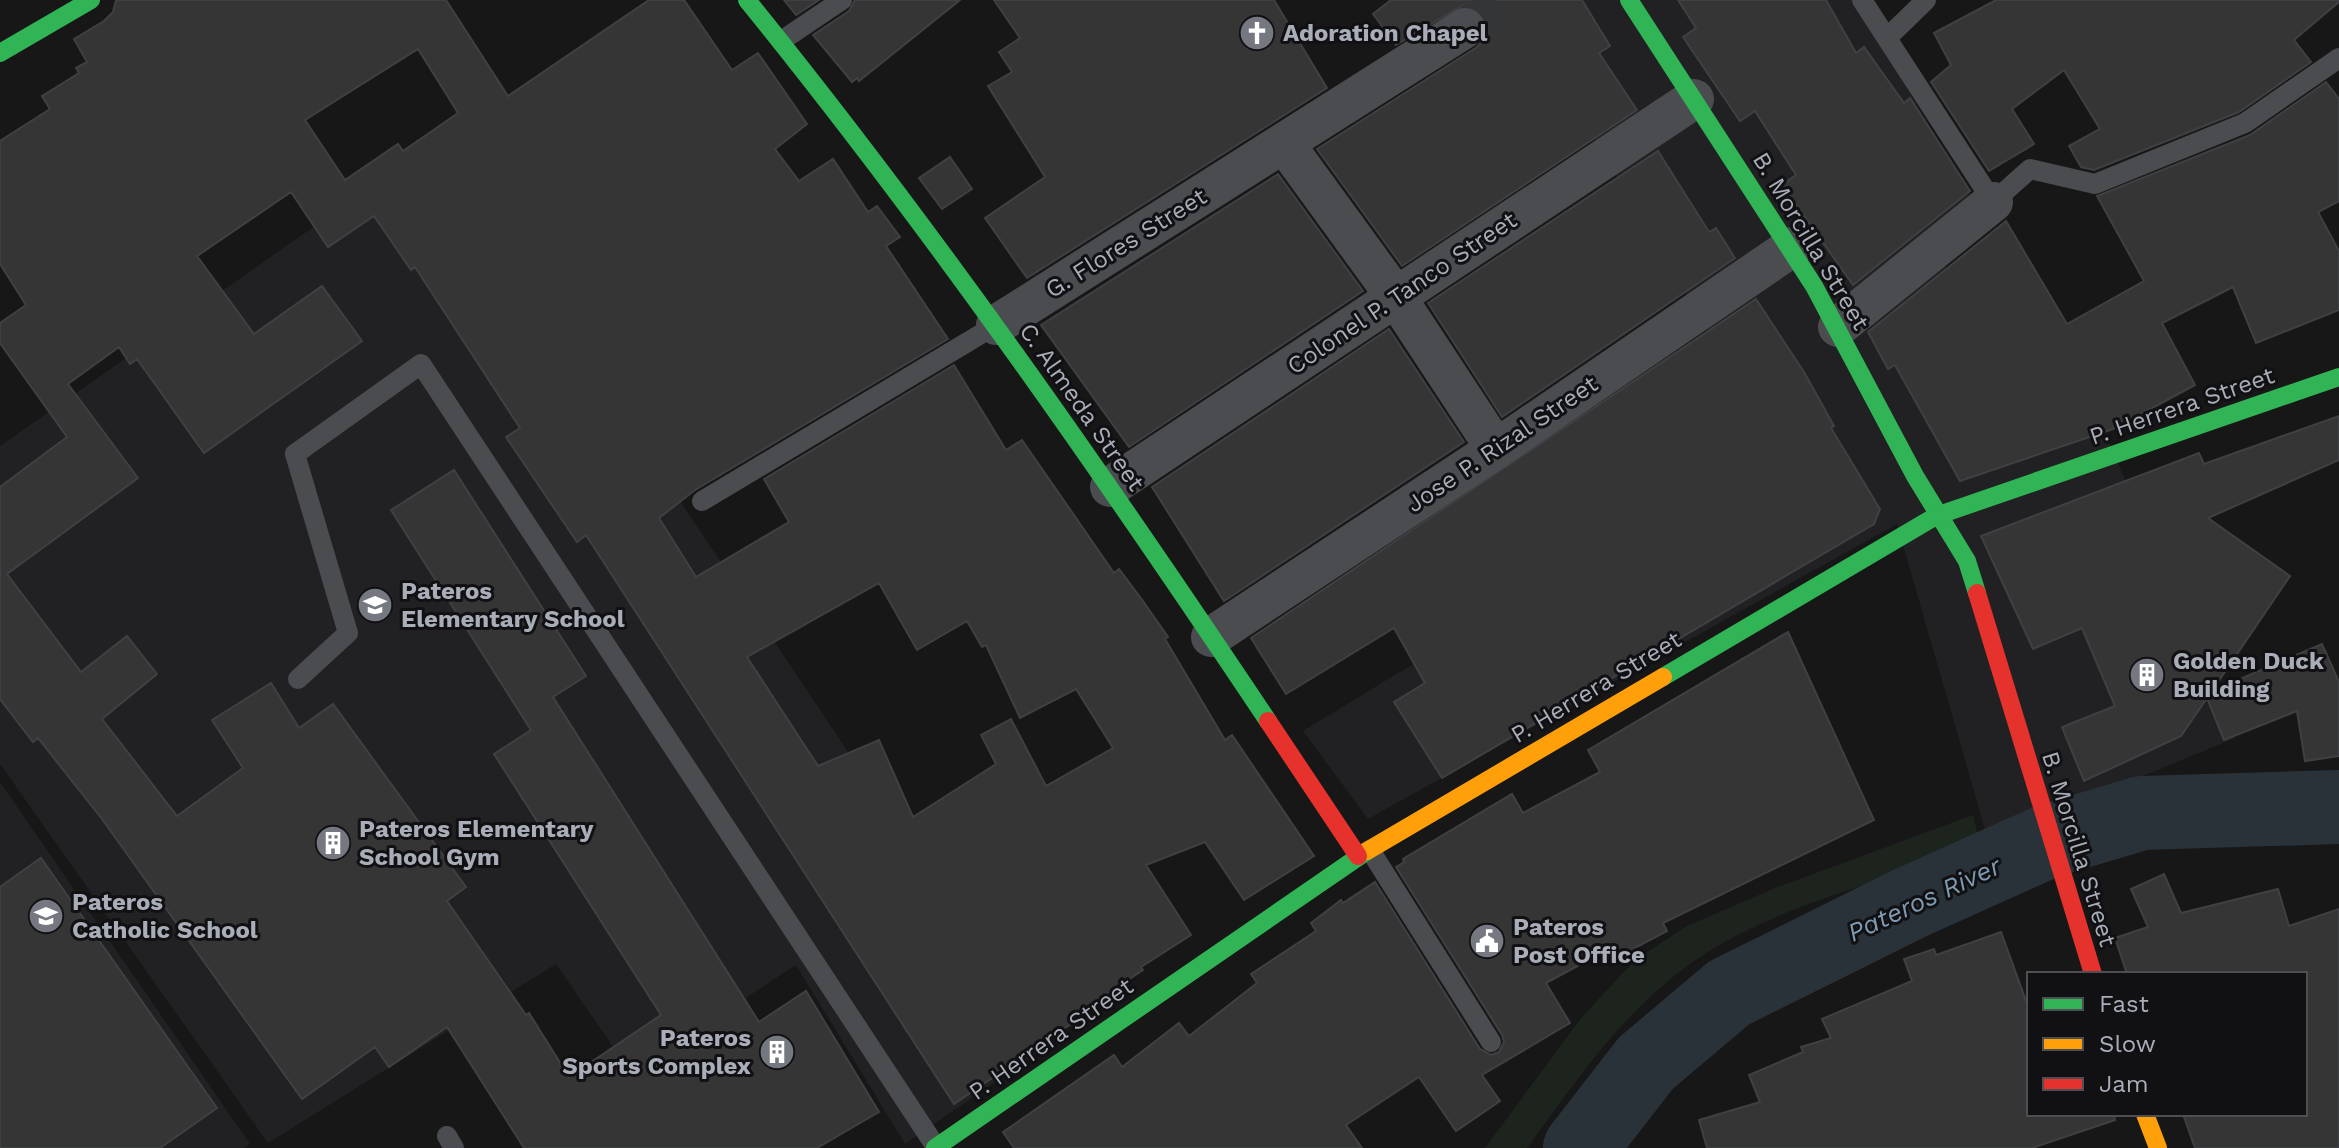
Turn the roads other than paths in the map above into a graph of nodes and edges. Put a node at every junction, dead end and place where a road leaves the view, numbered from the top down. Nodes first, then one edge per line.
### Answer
1 (91, 0) edge
2 (747, 0) edge
3 (842, 0) edge
4 (1629, 0) edge
5 (1862, 0) edge
6 (1926, 0) edge
7 (1465, 28) tunnel mouth
8 (1887, 38) junction
9 (781, 41) junction
10 (0, 53) edge
11 (2339, 58) edge
12 (1694, 99) junction
13 (1284, 143) junction
14 (1993, 202) junction
15 (1792, 247) junction
16 (1396, 297) junction
17 (996, 325) junction
18 (1838, 327) junction
19 (2339, 377) edge
20 (1496, 449) junction
21 (1110, 487) junction
22 (702, 501) dead end
23 (1936, 516) junction
24 (1937, 544) dead end
25 (1211, 637) junction
26 (298, 679) dead end
27 (1364, 853) junction
28 (2092, 972) edge
29 (1491, 1042) dead end
30 (2146, 1116) edge
31 (935, 1148) edge
32 (2158, 1148) edge

1 - 10 main road
2 - 9 main road, C. Almeda Street
3 - 9 lane
4 - 12 main road, B. Morcilla Street
5 - 8 lane
6 - 8 lane
7 - 13 street, G. Flores Street
8 - 14 lane
9 - 17 main road, C. Almeda Street
11 - 14 lane
12 - 15 main road, B. Morcilla Street
12 - 16 street, Colonel P. Tanco Street
13 - 16 street
13 - 17 street, G. Flores Street
14 - 18 street
15 - 18 main road, B. Morcilla Street
15 - 20 street, Jose P. Rizal Street
16 - 20 street
16 - 21 street, Colonel P. Tanco Street
17 - 21 main road, C. Almeda Street
17 - 22 lane, G. Flores Street
18 - 23 main road, B. Morcilla Street
19 - 23 main road, P. Herrera Street
20 - 25 street, Jose P. Rizal Street
21 - 25 main road, C. Almeda Street
23 - 24 main road, B. Morcilla Street
23 - 27 main road, P. Herrera Street
23 - 28 main road, B. Morcilla Street
25 - 27 main road, C. Almeda Street
26 - 31 lane
27 - 29 lane
27 - 31 main road, P. Herrera Street
30 - 32 main road

